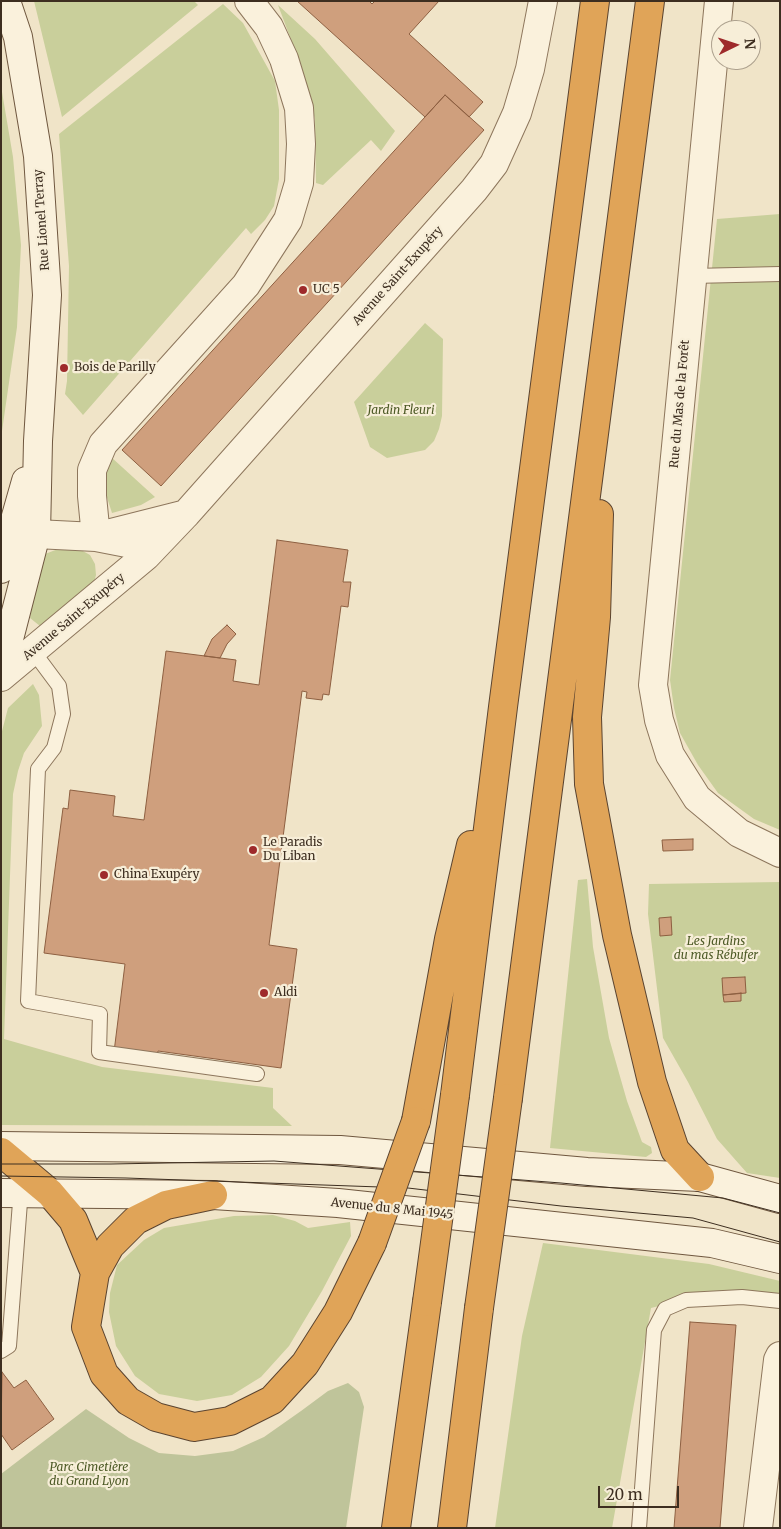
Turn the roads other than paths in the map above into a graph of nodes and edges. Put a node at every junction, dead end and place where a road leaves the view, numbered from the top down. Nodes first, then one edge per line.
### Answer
1 (6, 1) edge
2 (249, 1) edge
3 (543, 1) edge
4 (595, 1) edge
5 (650, 1) edge
6 (719, 1) edge
7 (780, 274) edge
8 (692, 276) junction
9 (606, 342) junction
10 (186, 514) junction
11 (24, 535) junction
12 (96, 537) junction
13 (146, 556) junction
14 (1, 569) edge
15 (33, 651) junction
16 (1, 670) edge
17 (1, 677) edge
18 (503, 707) junction
19 (780, 853) edge
20 (257, 1074) dead end
21 (1, 1146) edge
22 (1, 1152) edge
23 (700, 1177) junction
24 (14, 1185) edge
25 (50, 1193) junction
26 (212, 1195) junction
27 (780, 1199) edge
28 (780, 1259) edge
29 (95, 1274) junction
30 (780, 1301) edge
31 (1, 1351) edge
32 (780, 1356) edge
33 (396, 1528) edge
34 (452, 1528) edge
35 (639, 1528) edge
36 (758, 1528) edge

1 - 11 street, Rue Lionel Terray
2 - 12 street
3 - 10 street, Avenue Saint-Exupéry
4 - 18 highway
5 - 9 highway
6 - 8 street, Rue du Mas de la Forêt
7 - 8 lane
8 - 19 street, Rue du Mas de la Forêt
9 - 23 highway
9 - 34 highway, bridge
10 - 12 street
10 - 13 street, Avenue Saint-Exupéry
11 - 12 street
11 - 14 street, Rue Lionel Terray
11 - 16 street, Rue Lionel Terray
12 - 13 street
13 - 15 street, Avenue Saint-Exupéry
15 - 17 street, Avenue Saint-Exupéry
15 - 20 lane
18 - 29 highway, bridge
18 - 33 highway, bridge
21 - 23 street
22 - 24 highway
23 - 27 street
24 - 25 highway
24 - 31 lane
25 - 26 street, Avenue du 8 Mai 1945
25 - 29 highway
26 - 28 street, Avenue du 8 Mai 1945
26 - 29 highway
30 - 35 lane
32 - 36 street

